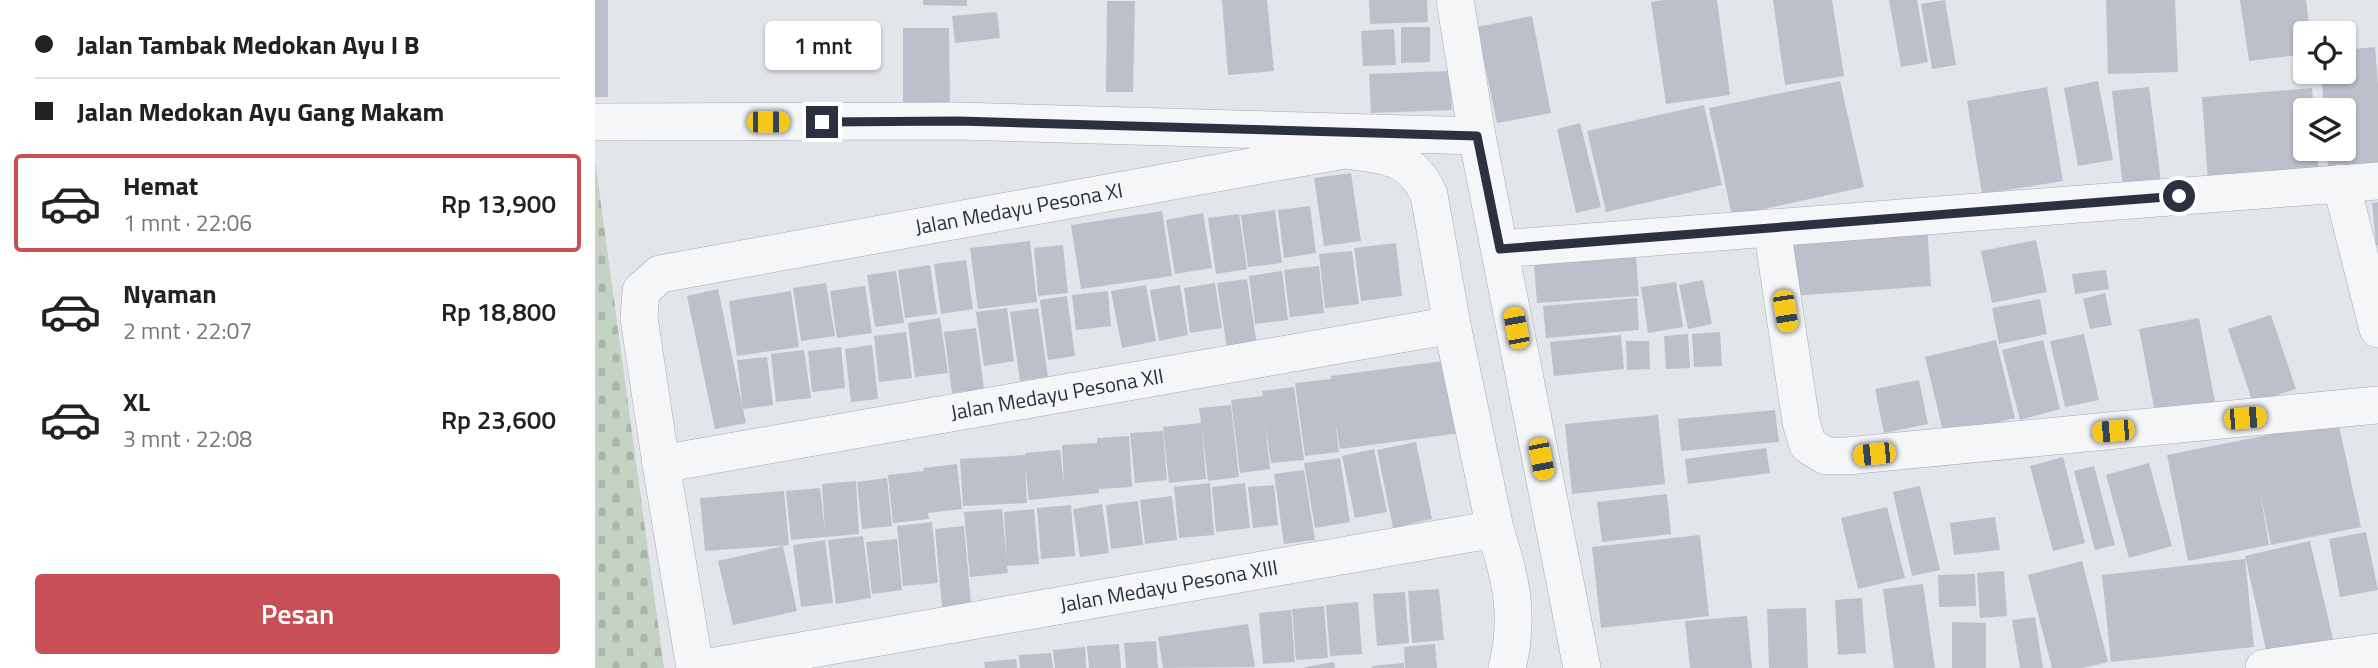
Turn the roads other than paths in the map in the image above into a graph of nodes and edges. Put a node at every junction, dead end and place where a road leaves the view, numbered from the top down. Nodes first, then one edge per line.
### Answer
1 (1455, 0) edge
2 (595, 122) edge
3 (1477, 136) junction
4 (2378, 181) edge
5 (2341, 183) junction
6 (1772, 228) junction
7 (1500, 249) junction
8 (1452, 325) junction
9 (2378, 329) edge
10 (2378, 405) edge
11 (661, 464) junction
12 (1496, 529) junction
13 (2378, 652) edge
14 (695, 668) edge
15 (704, 668) edge
16 (1507, 668) edge
17 (1582, 668) edge
18 (2264, 668) edge

1 - 3 street
2 - 3 street
3 - 7 street
4 - 5 street
5 - 6 street
5 - 9 street
6 - 7 street
6 - 10 street
7 - 17 street
8 - 11 street, Jalan Medayu Pesona XII
8 - 11 street, Jalan Medayu Pesona XI
8 - 12 street
11 - 14 street
12 - 15 street, Jalan Medayu Pesona XIII
12 - 16 street
13 - 18 street

